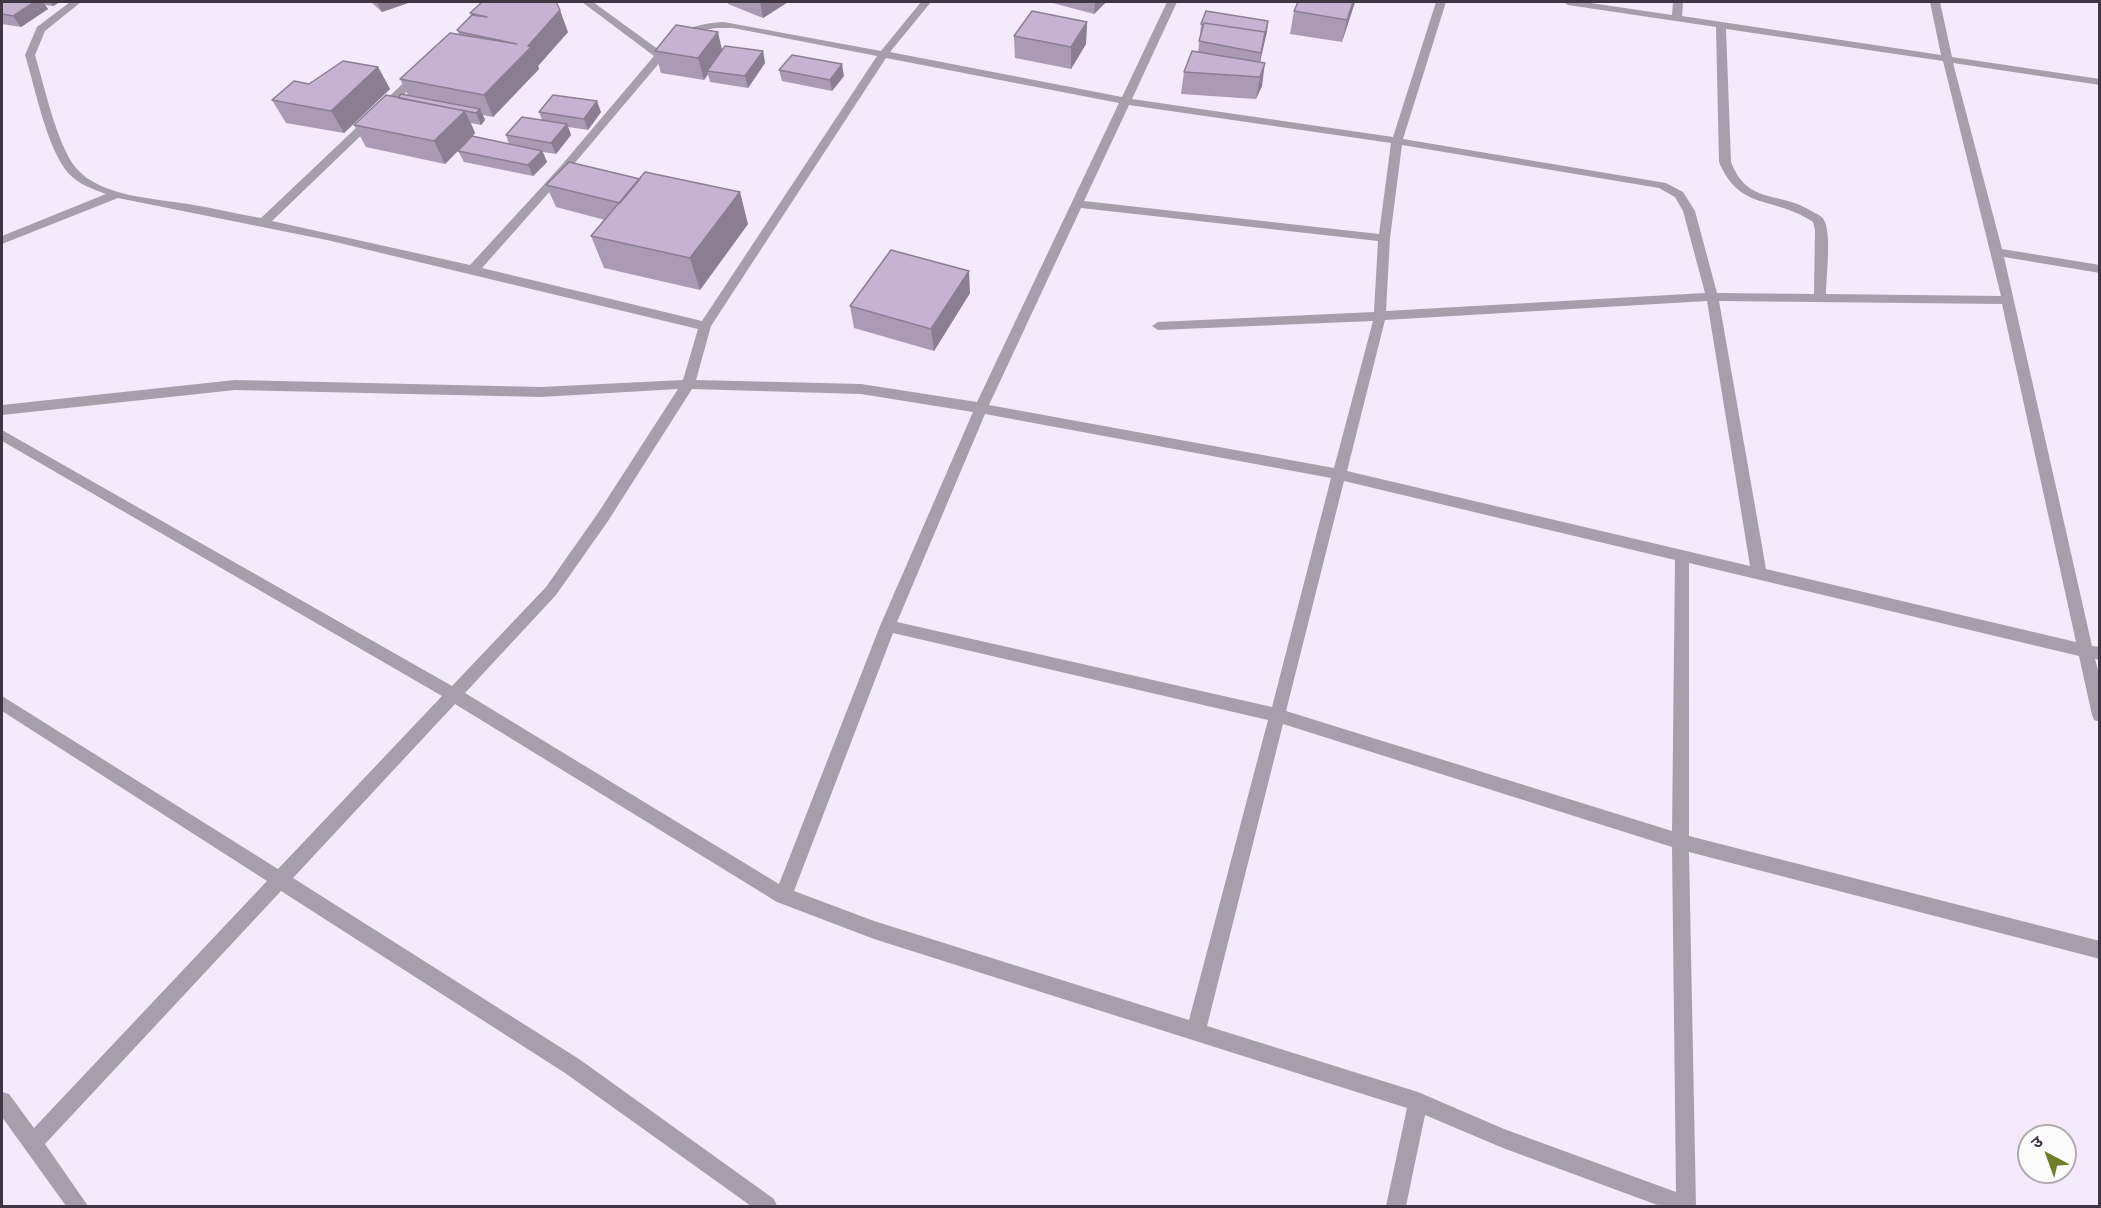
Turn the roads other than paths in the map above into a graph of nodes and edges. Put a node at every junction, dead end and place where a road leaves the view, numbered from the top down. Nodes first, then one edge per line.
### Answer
1 (75, 2) edge
2 (587, 2) edge
3 (926, 2) edge
4 (1172, 2) edge
5 (1441, 2) edge
6 (1568, 2) edge
7 (1678, 2) edge
8 (1935, 2) edge
9 (1677, 18) junction
10 (1721, 25) junction
11 (884, 53) junction
12 (660, 55) junction
13 (1947, 59) junction
14 (429, 65) edge
15 (2100, 82) edge
16 (1125, 101) junction
17 (1397, 141) junction
18 (117, 194) junction
19 (1077, 204) junction
20 (264, 222) junction
21 (1384, 238) junction
22 (2, 240) edge
23 (1997, 252) junction
24 (2100, 269) edge
25 (472, 271) junction
26 (1712, 297) junction
27 (1820, 298) junction
28 (2007, 300) junction
29 (1380, 316) junction
30 (705, 326) junction
31 (1158, 326) dead end
32 (688, 384) junction
33 (981, 408) junction
34 (2, 410) edge
35 (2, 435) edge
36 (1338, 474) junction
37 (1682, 554) junction
38 (1759, 573) junction
39 (888, 626) junction
40 (2092, 652) edge
41 (454, 694) junction
42 (2, 703) edge
43 (1277, 715) junction
44 (2100, 715) edge
45 (1680, 842) junction
46 (279, 879) junction
47 (783, 896) junction
48 (2100, 950) edge
49 (1196, 1031) junction
50 (2, 1101) edge
51 (1418, 1102) junction
52 (32, 1144) junction
53 (78, 1206) edge
54 (767, 1206) edge
55 (1396, 1206) edge
56 (1686, 1206) edge

1 - 18 street
2 - 12 street
3 - 11 street
4 - 16 street
5 - 17 street
6 - 9 street
7 - 9 street
8 - 13 street
9 - 10 street
10 - 13 street
10 - 27 street
11 - 12 street
11 - 16 street
11 - 30 street
12 - 25 street
13 - 15 street
13 - 23 street
14 - 20 street
16 - 17 street
16 - 19 street
17 - 21 street
17 - 26 street
18 - 20 street
18 - 22 street
19 - 21 street
19 - 33 street
20 - 25 street
21 - 29 street
23 - 24 street
23 - 28 street
25 - 30 street
26 - 27 street
26 - 29 street
26 - 38 street
27 - 28 street
28 - 40 street
29 - 31 street
29 - 36 street
30 - 32 street
32 - 33 street
32 - 34 street
32 - 41 street
33 - 36 street
33 - 39 street
35 - 41 street
36 - 37 street
36 - 43 street
37 - 38 street
37 - 45 street
38 - 40 street
39 - 43 street
39 - 47 street
40 - 44 street
41 - 46 street
41 - 47 street
42 - 46 street
43 - 45 street
43 - 49 street
45 - 48 street
45 - 56 street
46 - 52 street
46 - 54 street
47 - 49 street
49 - 51 street
50 - 52 street
51 - 55 street
51 - 56 street
52 - 53 street

